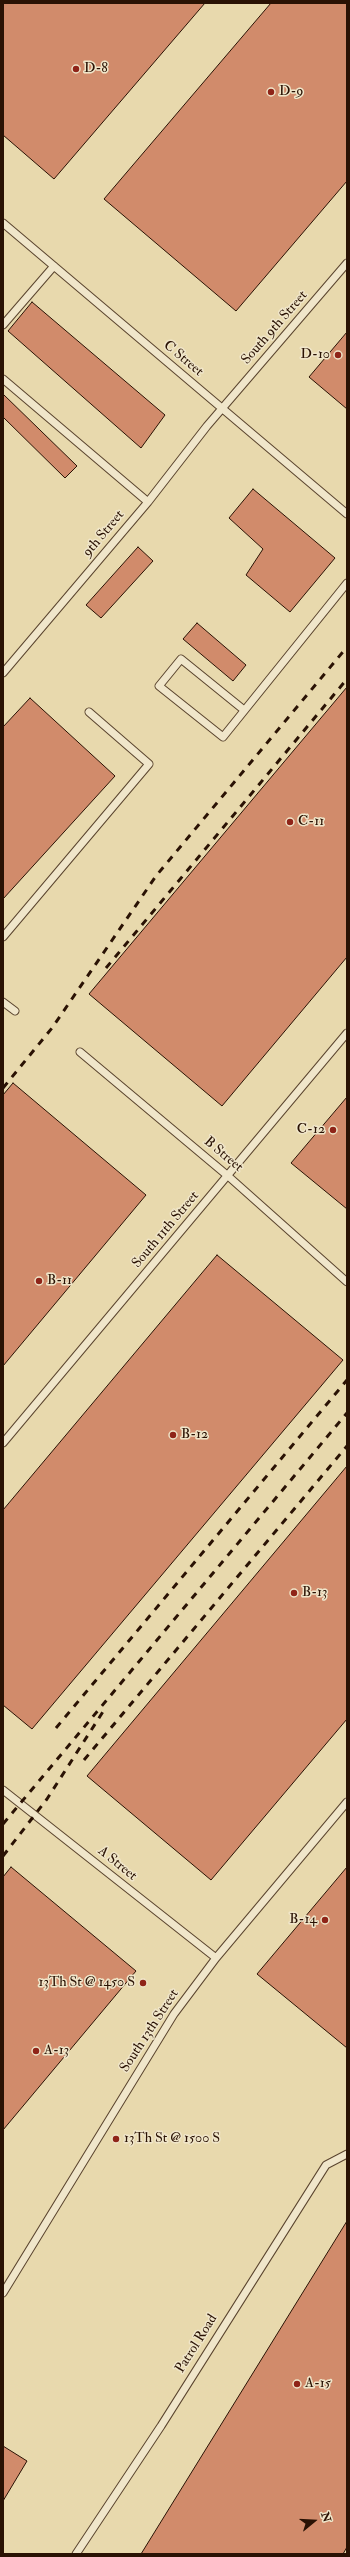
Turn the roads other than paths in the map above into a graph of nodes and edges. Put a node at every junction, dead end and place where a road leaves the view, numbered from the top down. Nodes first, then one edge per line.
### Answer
1 (3, 223) edge
2 (347, 263) edge
3 (54, 266) junction
4 (3, 325) edge
5 (3, 379) edge
6 (222, 410) junction
7 (148, 502) junction
8 (347, 514) edge
9 (347, 583) edge
10 (3, 673) edge
11 (244, 710) junction
12 (89, 712) dead end
13 (3, 937) edge
14 (3, 1002) edge
15 (15, 1011) dead end
16 (347, 1033) edge
17 (80, 1052) dead end
18 (228, 1176) junction
19 (347, 1282) edge
20 (3, 1443) edge
21 (3, 1790) edge
22 (347, 1802) edge
23 (216, 1958) junction
24 (347, 2154) edge
25 (3, 2293) edge
26 (76, 2554) edge

1 - 3 lane, C Street
2 - 6 lane, South 9th Street
3 - 4 lane
3 - 6 lane, C Street
5 - 7 lane
6 - 7 lane, 9th Street
6 - 8 lane, C Street
7 - 10 lane, 9th Street
9 - 11 lane
11 - 11 lane
12 - 13 lane
14 - 15 lane
16 - 18 lane, South 11th Street
17 - 18 lane, B Street
18 - 19 lane, B Street
18 - 20 lane, South 11th Street
21 - 23 lane, A Street
22 - 23 lane, South 13th Street
23 - 25 lane, South 13th Street
24 - 26 lane, Patrol Road

